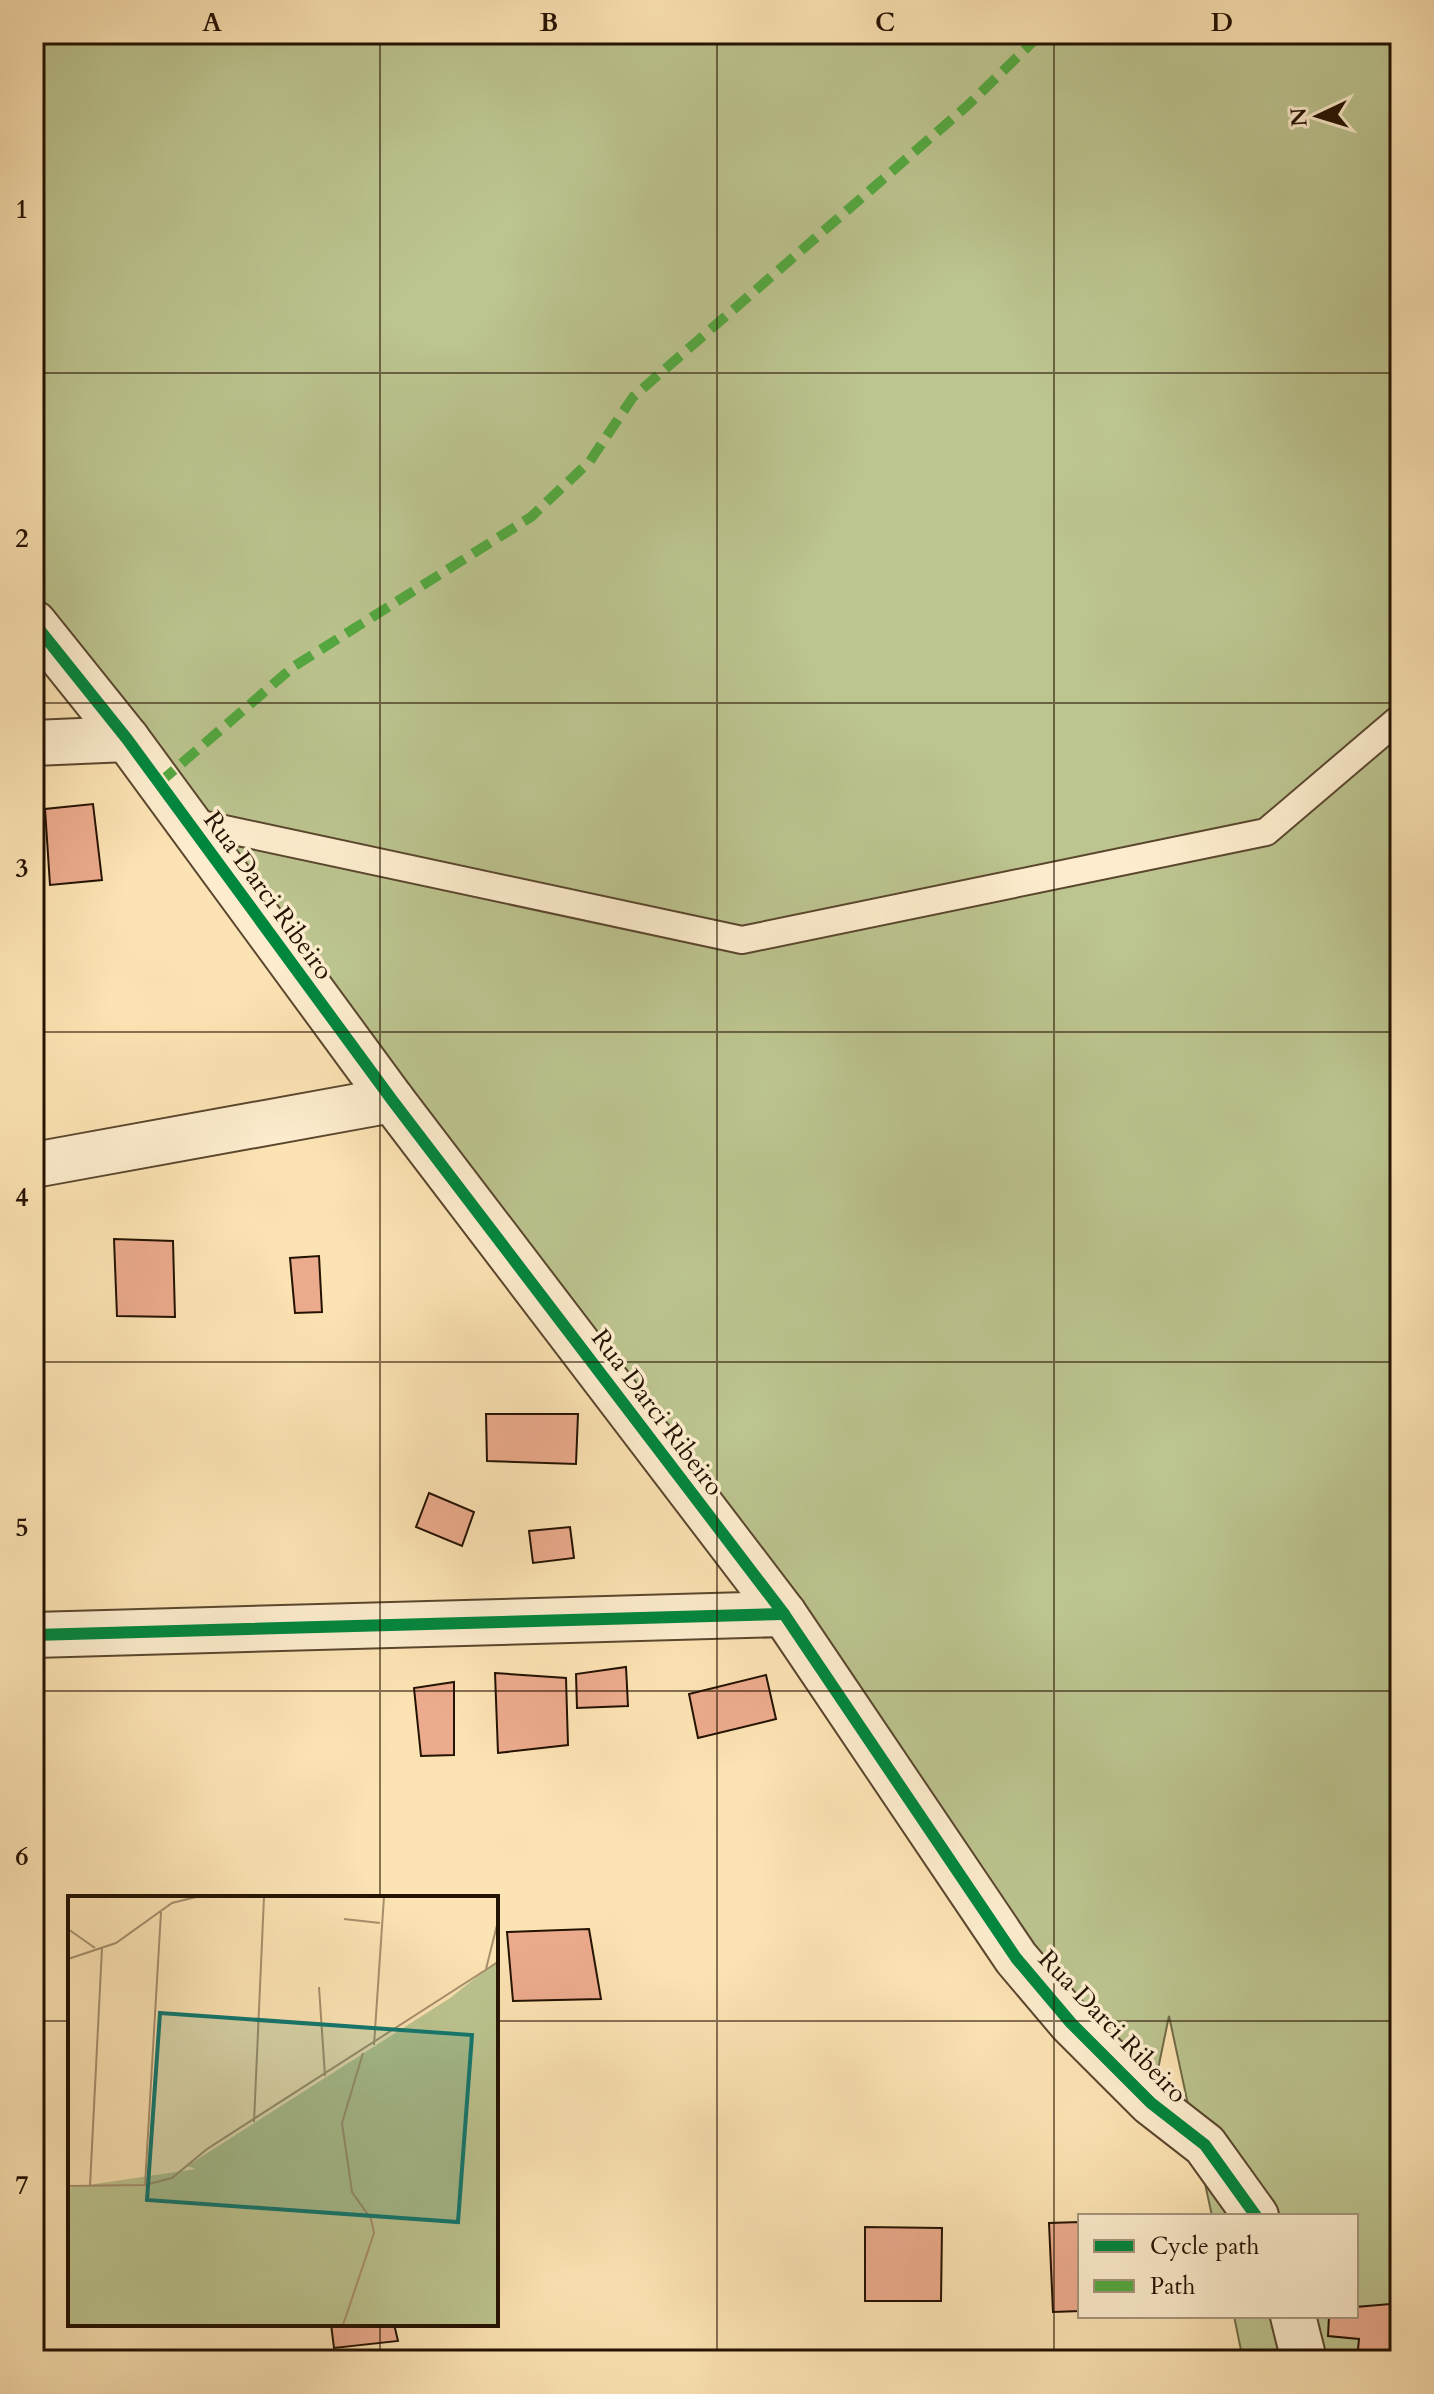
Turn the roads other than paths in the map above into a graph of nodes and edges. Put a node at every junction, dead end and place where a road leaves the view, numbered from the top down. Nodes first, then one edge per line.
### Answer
1 (34, 623) edge
2 (1400, 718) edge
3 (127, 739) junction
4 (34, 743) edge
5 (187, 821) junction
6 (392, 1100) junction
7 (34, 1165) edge
8 (784, 1614) junction
9 (34, 1635) edge
10 (1255, 2214) edge
11 (1294, 2318) edge
12 (1304, 2360) edge

1 - 3 street, Rua Darci Ribeiro
2 - 5 lane
3 - 4 street
3 - 5 street, Rua Darci Ribeiro
5 - 6 street, Rua Darci Ribeiro
6 - 7 street
6 - 8 street, Rua Darci Ribeiro
8 - 9 street
8 - 10 street, Rua Darci Ribeiro
11 - 12 street

